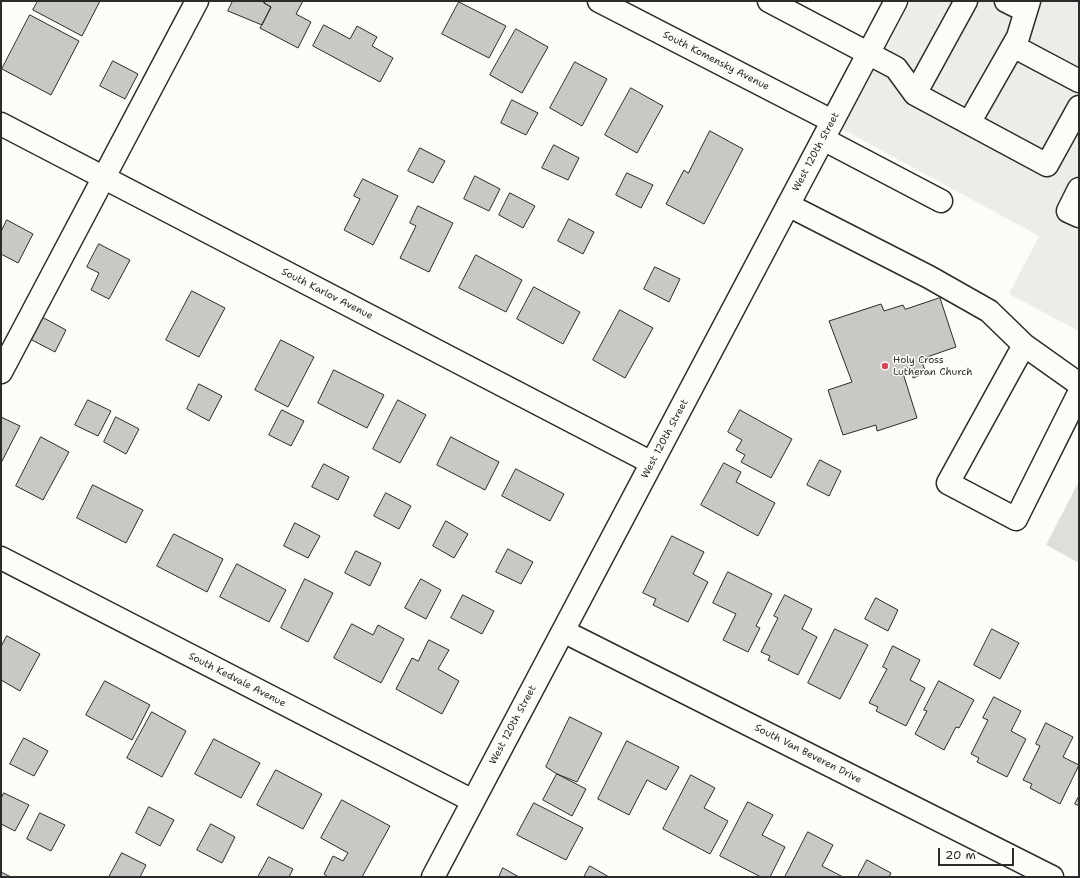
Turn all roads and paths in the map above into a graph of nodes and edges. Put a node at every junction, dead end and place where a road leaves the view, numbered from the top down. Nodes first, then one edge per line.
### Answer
1 (197, 1) edge
2 (599, 1) edge
3 (769, 1) edge
4 (896, 1) edge
5 (966, 1) edge
6 (1006, 1) edge
7 (1028, 6) edge
8 (1013, 46) junction
9 (868, 54) junction
10 (1079, 81) edge
11 (915, 94) junction
12 (1079, 107) edge
13 (969, 123) junction
14 (1, 124) edge
15 (828, 130) junction
16 (104, 178) junction
17 (1079, 189) edge
18 (941, 201) dead end
19 (788, 205) junction
20 (1079, 216) edge
21 (1024, 345) junction
22 (1, 372) edge
23 (1079, 384) edge
24 (1079, 394) edge
25 (652, 463) junction
26 (1, 558) edge
27 (563, 631) junction
28 (473, 801) junction
29 (433, 877) edge
30 (1052, 877) edge

1 - 16 street
2 - 15 street, South Komensky Avenue
3 - 9 street
4 - 9 street, West 120th Street
5 - 11 street
6 - 7 street
7 - 8 street
8 - 10 street
8 - 13 street
9 - 11 street
9 - 15 street, West 120th Street
11 - 13 street
12 - 13 street
14 - 16 street, South Karlov Avenue
15 - 18 street, South Komensky Avenue
15 - 19 street, West 120th Street
16 - 22 street
16 - 25 street, South Karlov Avenue
17 - 20 street
19 - 21 street
19 - 25 street, West 120th Street
21 - 23 street
21 - 24 street
25 - 27 street, West 120th Street
26 - 28 street, South Kedvale Avenue
27 - 28 street, West 120th Street
27 - 30 street, South Van Beveren Drive
28 - 29 street, West 120th Street

